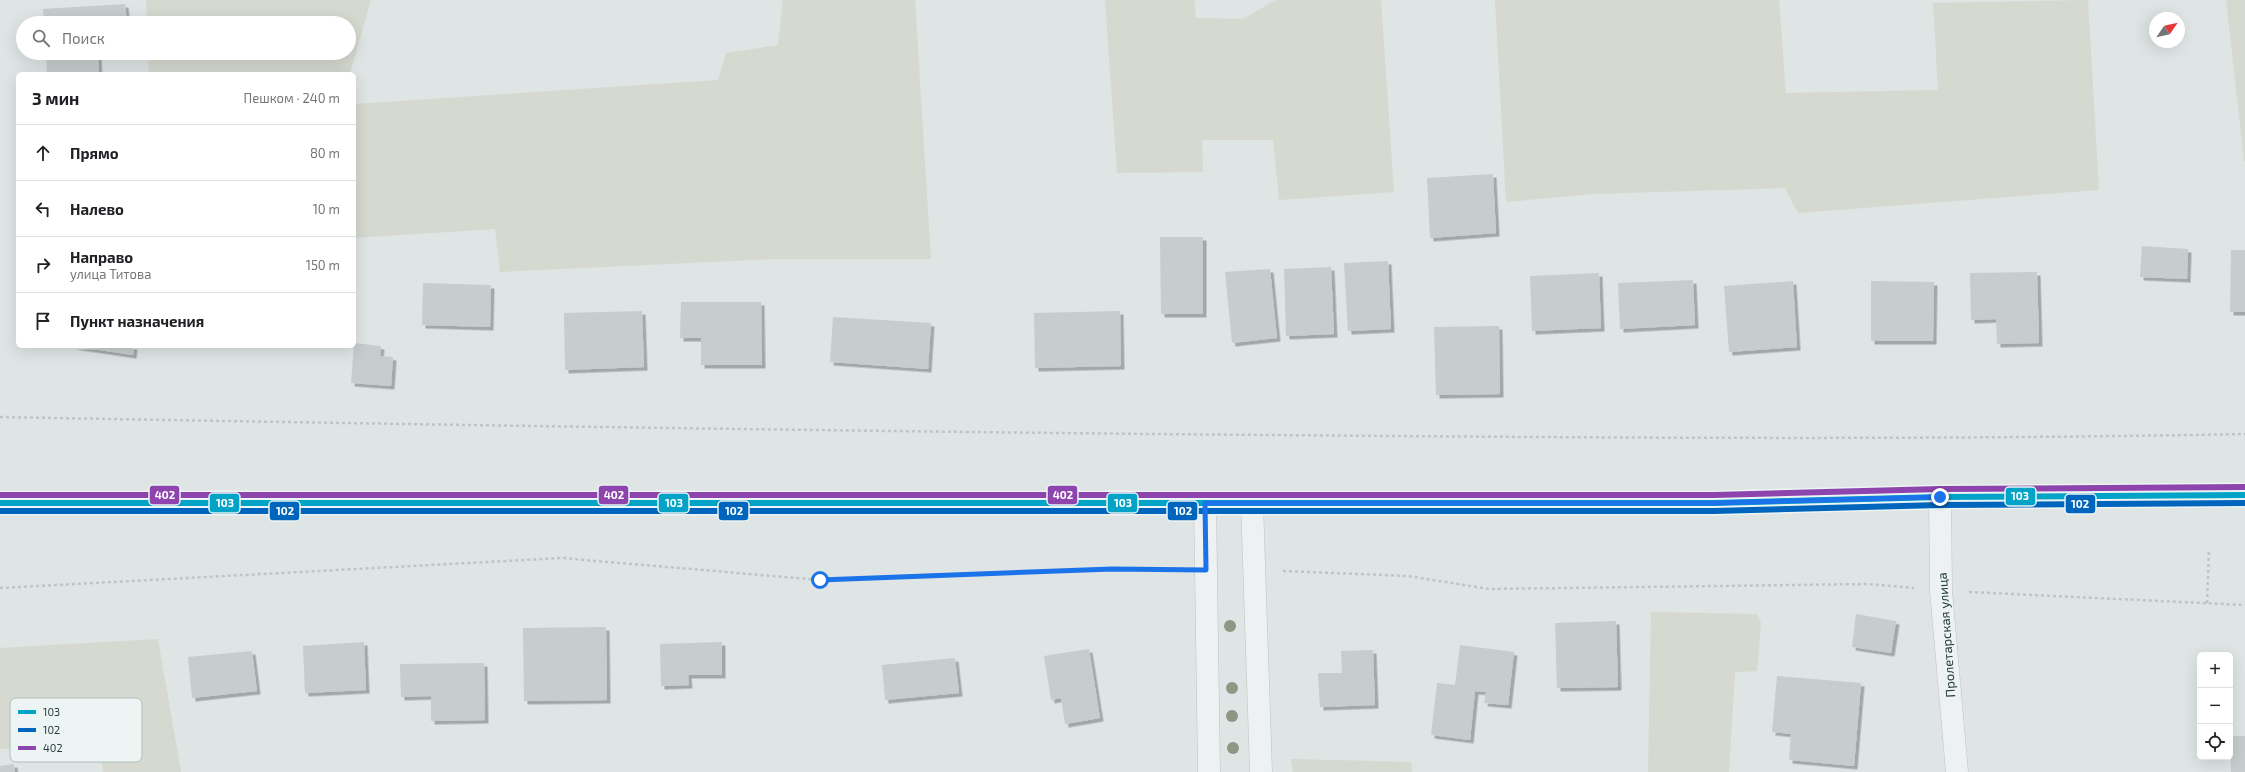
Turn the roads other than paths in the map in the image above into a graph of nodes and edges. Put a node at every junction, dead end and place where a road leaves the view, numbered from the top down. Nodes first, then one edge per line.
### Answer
1 (2245, 495) edge
2 (1940, 497) junction
3 (0, 503) edge
4 (1205, 503) junction
5 (1252, 503) junction
6 (1209, 772) edge
7 (1261, 772) edge
8 (1957, 772) edge

1 - 2 main road
2 - 5 main road
2 - 8 street, Пролетарская улица
3 - 4 main road
4 - 5 main road
4 - 6 street
5 - 7 street

